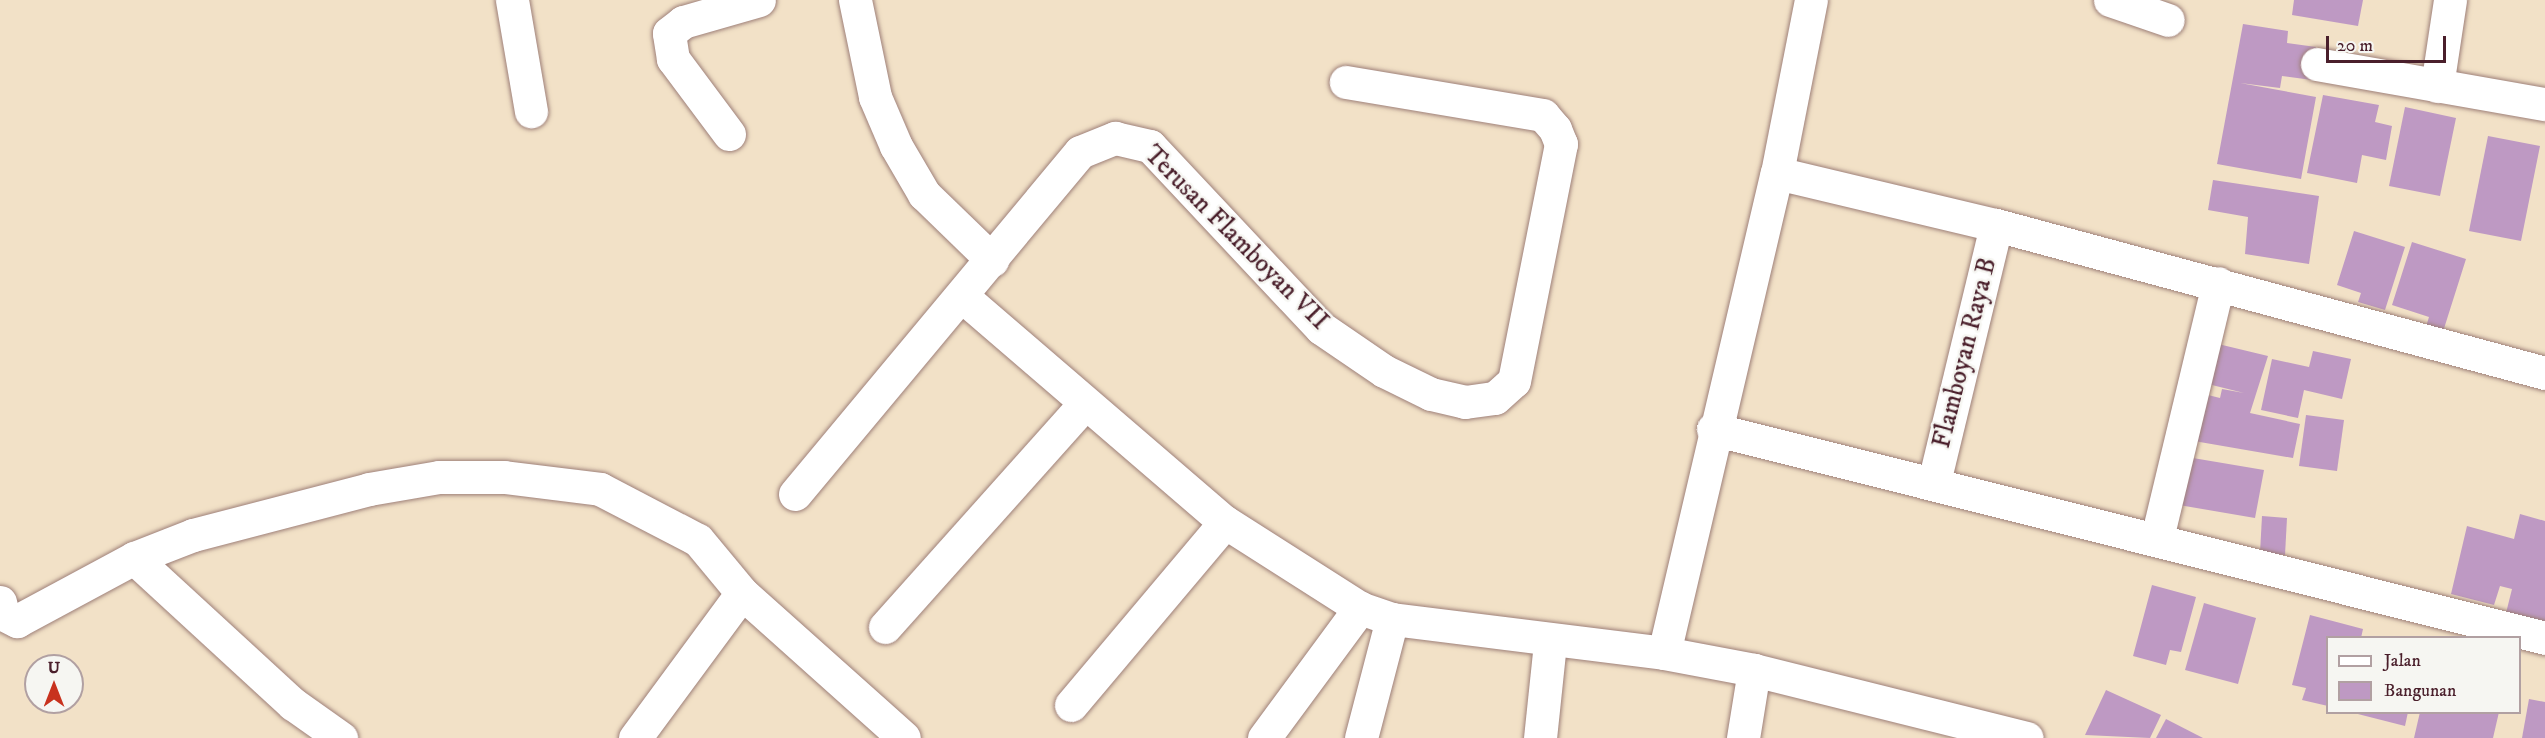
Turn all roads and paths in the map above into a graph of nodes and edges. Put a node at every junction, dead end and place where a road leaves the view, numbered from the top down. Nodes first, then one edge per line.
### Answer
1 (512, 0) edge
2 (759, 0) edge
3 (855, 0) edge
4 (1811, 0) edge
5 (2110, 0) edge
6 (2450, 0) edge
7 (2168, 20) dead end
8 (2318, 64) dead end
9 (1346, 82) dead end
10 (2437, 86) junction
11 (2545, 104) edge
12 (531, 111) dead end
13 (729, 134) dead end
14 (1777, 173) junction
15 (1996, 225) junction
16 (992, 260) junction
17 (2218, 284) junction
18 (963, 297) junction
19 (2545, 373) edge
20 (1085, 403) junction
21 (1713, 429) junction
22 (1934, 482) junction
23 (795, 494) dead end
24 (1225, 522) junction
25 (2157, 538) junction
26 (134, 558) junction
27 (742, 593) junction
28 (0, 602) edge
29 (1360, 608) junction
30 (1392, 619) junction
31 (885, 627) dead end
32 (2545, 638) edge
33 (1550, 643) junction
34 (1664, 653) junction
35 (1754, 670) junction
36 (1071, 705) dead end
37 (341, 738) edge
38 (635, 738) edge
39 (904, 738) edge
40 (1264, 738) edge
41 (1361, 738) edge
42 (1540, 738) edge
43 (1743, 738) edge
44 (2027, 738) edge

1 - 12 street
2 - 13 street
3 - 16 street
4 - 14 street
5 - 7 street
6 - 10 street
8 - 10 street
9 - 16 street, Terusan Flamboyan VII
10 - 11 street
14 - 15 street
14 - 21 street
15 - 17 street
15 - 22 street, Flamboyan Raya B
16 - 18 street, Terusan Flamboyan VII
17 - 19 street
17 - 25 street
18 - 20 street
18 - 23 street, Terusan Flamboyan VII
20 - 24 street
20 - 31 street
21 - 22 street
21 - 34 street
22 - 25 street
24 - 29 street
24 - 36 street
25 - 32 street
26 - 27 street
26 - 28 street
26 - 37 street
27 - 38 street
27 - 39 street
29 - 30 street
29 - 40 street
30 - 33 street
30 - 41 street
33 - 34 street
33 - 42 street
34 - 35 street
35 - 43 street
35 - 44 street

